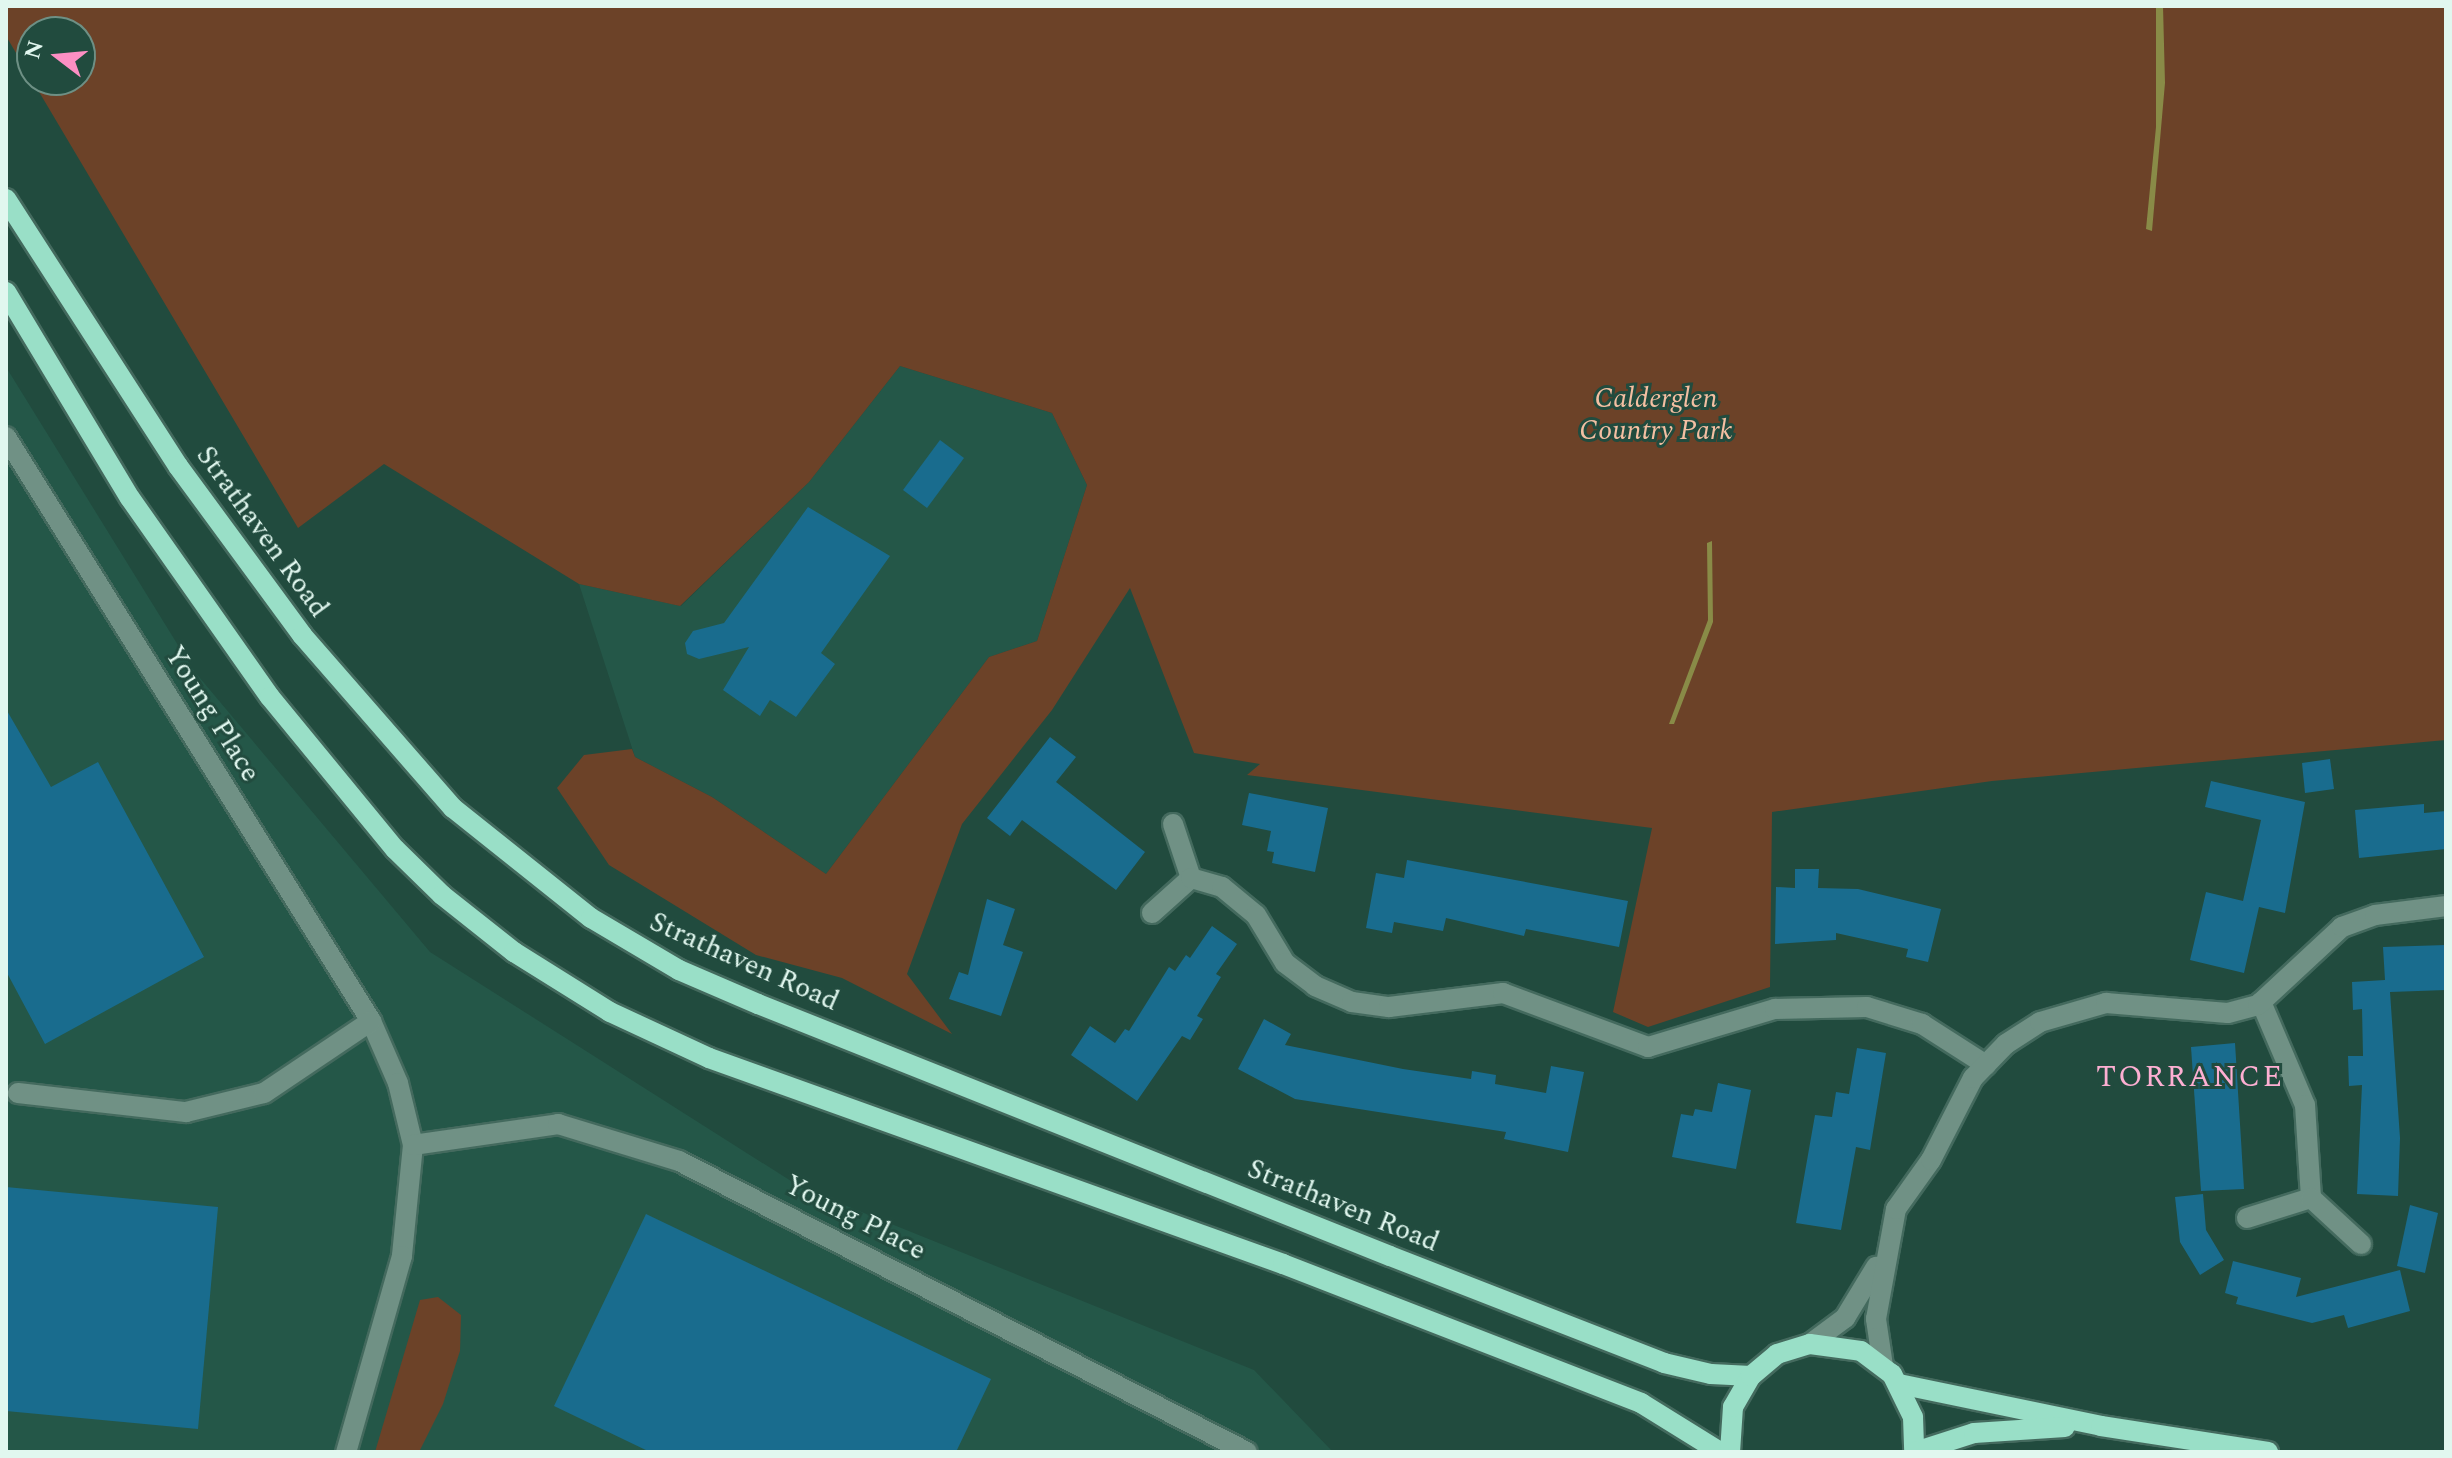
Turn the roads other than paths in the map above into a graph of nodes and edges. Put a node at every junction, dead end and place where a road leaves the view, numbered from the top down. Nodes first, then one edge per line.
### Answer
1 (6, 199) edge
2 (6, 292) edge
3 (6, 437) edge
4 (1173, 824) dead end
5 (1191, 878) junction
6 (2446, 906) edge
7 (1152, 913) dead end
8 (2261, 1002) junction
9 (371, 1021) junction
10 (1986, 1065) junction
11 (18, 1093) dead end
12 (413, 1145) junction
13 (2311, 1198) junction
14 (2247, 1218) dead end
15 (2361, 1244) dead end
16 (1886, 1245) junction
17 (1810, 1344) junction
18 (1883, 1366) junction
19 (1751, 1376) junction
20 (1899, 1384) junction
21 (2101, 1426) junction
22 (346, 1452) edge
23 (1247, 1452) edge
24 (1720, 1452) edge
25 (1730, 1452) edge
26 (1914, 1452) edge
27 (2268, 1452) edge

1 - 19 main road, Strathaven Road
2 - 24 main road
3 - 9 street, Young Place
4 - 5 street
5 - 7 street
5 - 10 street
6 - 8 street
8 - 10 street
8 - 13 street
9 - 11 street
9 - 12 street, Young Place
10 - 16 street
12 - 22 street, Young Place
12 - 23 street, Young Place
13 - 14 street
13 - 15 street
16 - 17 street
16 - 18 street
17 - 18 main road
17 - 19 main road
18 - 20 main road
19 - 25 main road
20 - 21 main road
20 - 26 main road
21 - 26 main road
21 - 27 main road

